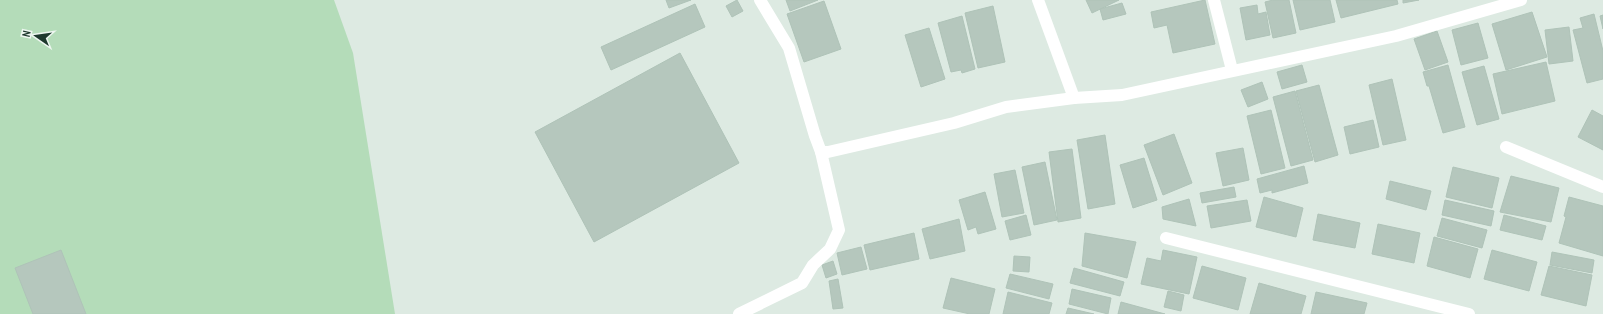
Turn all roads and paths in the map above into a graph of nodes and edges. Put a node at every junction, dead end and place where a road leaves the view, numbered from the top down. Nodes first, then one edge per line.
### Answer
1 (760, 0) edge
2 (1038, 0) edge
3 (1214, 0) edge
4 (1521, 0) edge
5 (1232, 70) junction
6 (1074, 98) junction
7 (1506, 147) dead end
8 (821, 152) junction
9 (1603, 187) edge
10 (1166, 238) dead end
11 (739, 314) edge
12 (1469, 314) edge

1 - 8 street
2 - 6 street
3 - 5 street
4 - 5 street
5 - 6 street
6 - 8 street
7 - 9 street
8 - 11 street
10 - 12 street

